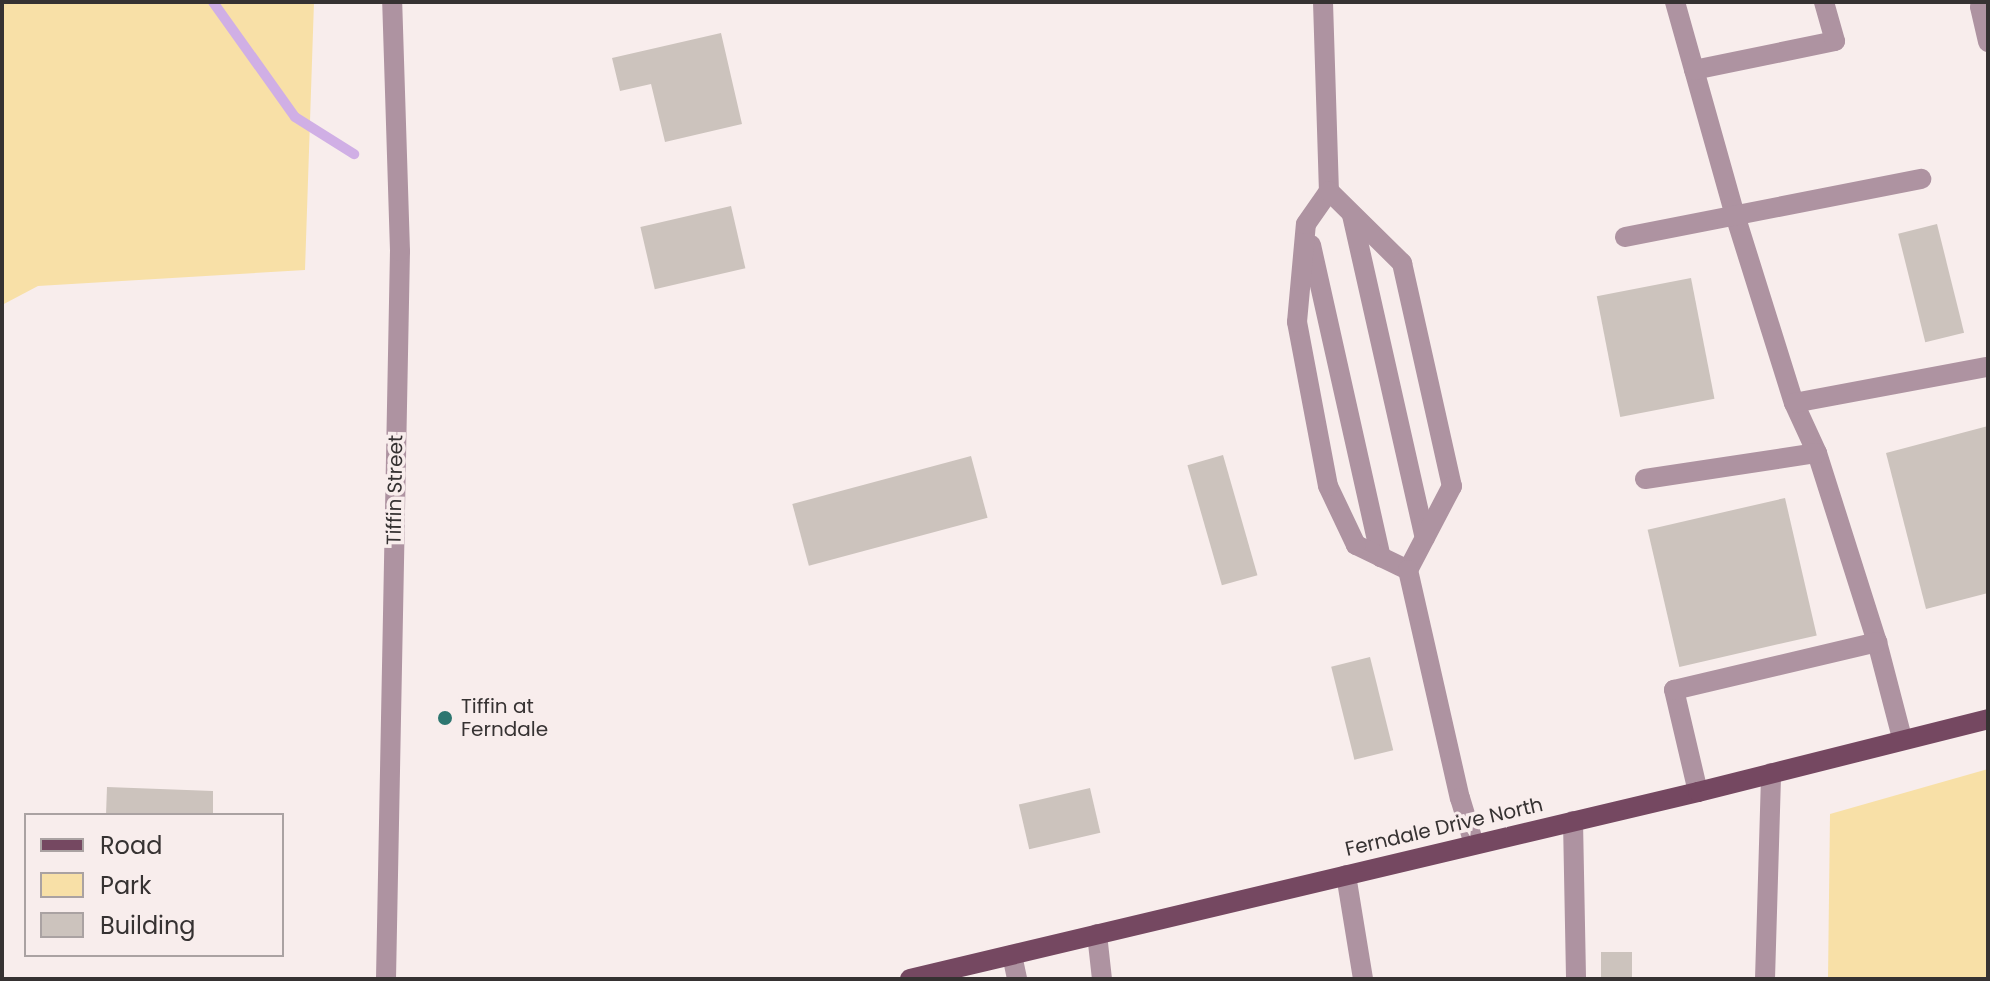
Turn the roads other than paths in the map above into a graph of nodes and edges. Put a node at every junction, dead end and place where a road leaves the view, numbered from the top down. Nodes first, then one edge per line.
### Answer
1 (392, 2) edge
2 (1323, 2) edge
3 (1675, 2) edge
4 (1824, 2) edge
5 (1988, 5) edge
6 (1988, 42) edge
7 (1694, 70) junction
8 (1921, 179) dead end
9 (1329, 191) junction
10 (1352, 215) junction
11 (1735, 215) junction
12 (1306, 224) junction
13 (1625, 237) dead end
14 (1986, 367) edge
15 (1794, 403) junction
16 (1817, 453) junction
17 (1645, 479) dead end
18 (1425, 538) junction
19 (1381, 557) junction
20 (1408, 570) junction
21 (1877, 642) junction
22 (1988, 719) edge
23 (1902, 738) junction
24 (1771, 773) junction
25 (1698, 792) junction
26 (1573, 821) junction
27 (1474, 844) junction
28 (1346, 875) junction
29 (1097, 934) junction
30 (1012, 955) junction
31 (386, 979) edge
32 (910, 979) edge
33 (1017, 979) edge
34 (1102, 979) edge
35 (1363, 979) edge
36 (1576, 979) edge
37 (1765, 979) edge

1 - 31 street, Tiffin Street
2 - 9 street
3 - 7 street
4 - 7 street
5 - 6 street
7 - 11 street
8 - 11 street
9 - 10 street
9 - 12 street
10 - 18 street
10 - 18 street
11 - 13 street
11 - 15 street
12 - 19 street
12 - 19 street
14 - 15 street
15 - 16 street
16 - 17 street
16 - 21 street
18 - 20 street
19 - 20 street
20 - 27 street
21 - 23 street
21 - 25 street
22 - 23 main road, Ferndale Drive North
23 - 24 main road, Ferndale Drive North
24 - 25 main road, Ferndale Drive North
24 - 37 street
25 - 26 main road, Ferndale Drive North
26 - 27 main road, Ferndale Drive North
26 - 36 street
27 - 28 main road, Ferndale Drive North
28 - 29 main road, Ferndale Drive North
28 - 35 street
29 - 30 main road, Ferndale Drive North
29 - 34 street
30 - 32 main road, Ferndale Drive North
30 - 33 street

